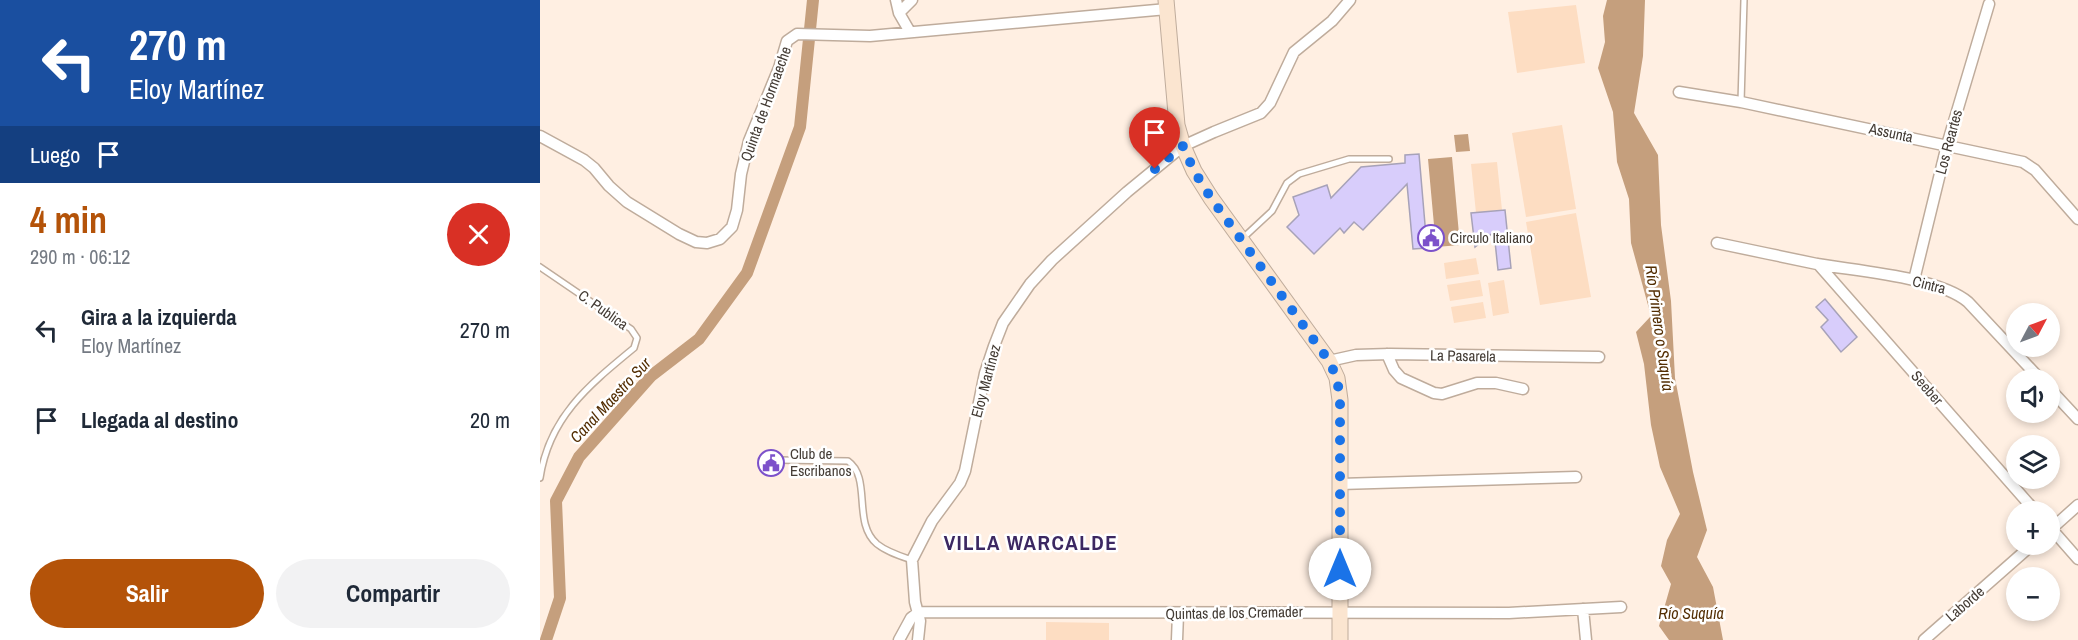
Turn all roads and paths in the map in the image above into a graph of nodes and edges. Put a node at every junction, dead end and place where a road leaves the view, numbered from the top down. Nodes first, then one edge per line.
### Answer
1 (896, 0) edge
2 (912, 0) edge
3 (1350, 0) edge
4 (1744, 0) edge
5 (1166, 4) edge
6 (1989, 4) dead end
7 (899, 13) junction
8 (910, 32) junction
9 (1679, 92) dead end
10 (1741, 102) junction
11 (540, 136) edge
12 (1947, 145) junction
13 (1183, 146) junction
14 (1389, 159) dead end
15 (2078, 219) edge
16 (1242, 240) junction
17 (1717, 243) dead end
18 (1818, 264) junction
19 (540, 267) edge
20 (1914, 280) junction
21 (1387, 354) junction
22 (1599, 357) dead end
23 (1329, 361) junction
24 (2031, 369) edge
25 (1523, 389) dead end
26 (2060, 400) edge
27 (2078, 419) edge
28 (777, 460) dead end
29 (1576, 477) dead end
30 (540, 478) edge
31 (1340, 484) junction
32 (2026, 501) edge
33 (2078, 505) edge
34 (2060, 520) edge
35 (2060, 540) edge
36 (2021, 555) edge
37 (2078, 559) edge
38 (912, 560) junction
39 (1621, 607) dead end
40 (1583, 609) junction
41 (919, 612) junction
42 (1340, 612) junction
43 (1178, 614) junction
44 (899, 640) edge
45 (918, 640) edge
46 (1177, 640) edge
47 (1340, 640) edge
48 (1586, 640) edge
49 (1924, 640) edge

1 - 7 street
2 - 7 street
3 - 13 street, Eloy Martínez
4 - 10 lane
5 - 8 street
5 - 13 main road
6 - 12 street, Los Reartes
7 - 8 street
8 - 11 street, Quinta de Hormaeche
9 - 10 street, Assunta
10 - 12 street, Assunta
12 - 15 street, Assunta
12 - 20 street, Los Reartes
13 - 16 main road
13 - 38 street, Eloy Martínez
14 - 16 lane
16 - 23 main road
17 - 18 street, Cintra
18 - 20 street, Cintra
18 - 32 street, Seeber
19 - 30 lane, C. Publica
20 - 24 street, Cintra
21 - 22 street, La Pasarela
21 - 23 street, La Pasarela
21 - 25 street
23 - 31 main road
26 - 27 street
28 - 38 lane
29 - 31 street
31 - 42 main road
33 - 34 street
35 - 37 street
36 - 49 street, Laborde
38 - 41 street
39 - 40 street, Quintas de los Cremader
40 - 42 street, Quintas de los Cremader
40 - 48 street
41 - 43 street, Quintas de los Cremader
41 - 44 street
41 - 45 street
42 - 43 street, Quintas de los Cremader
42 - 47 main road
43 - 46 street

